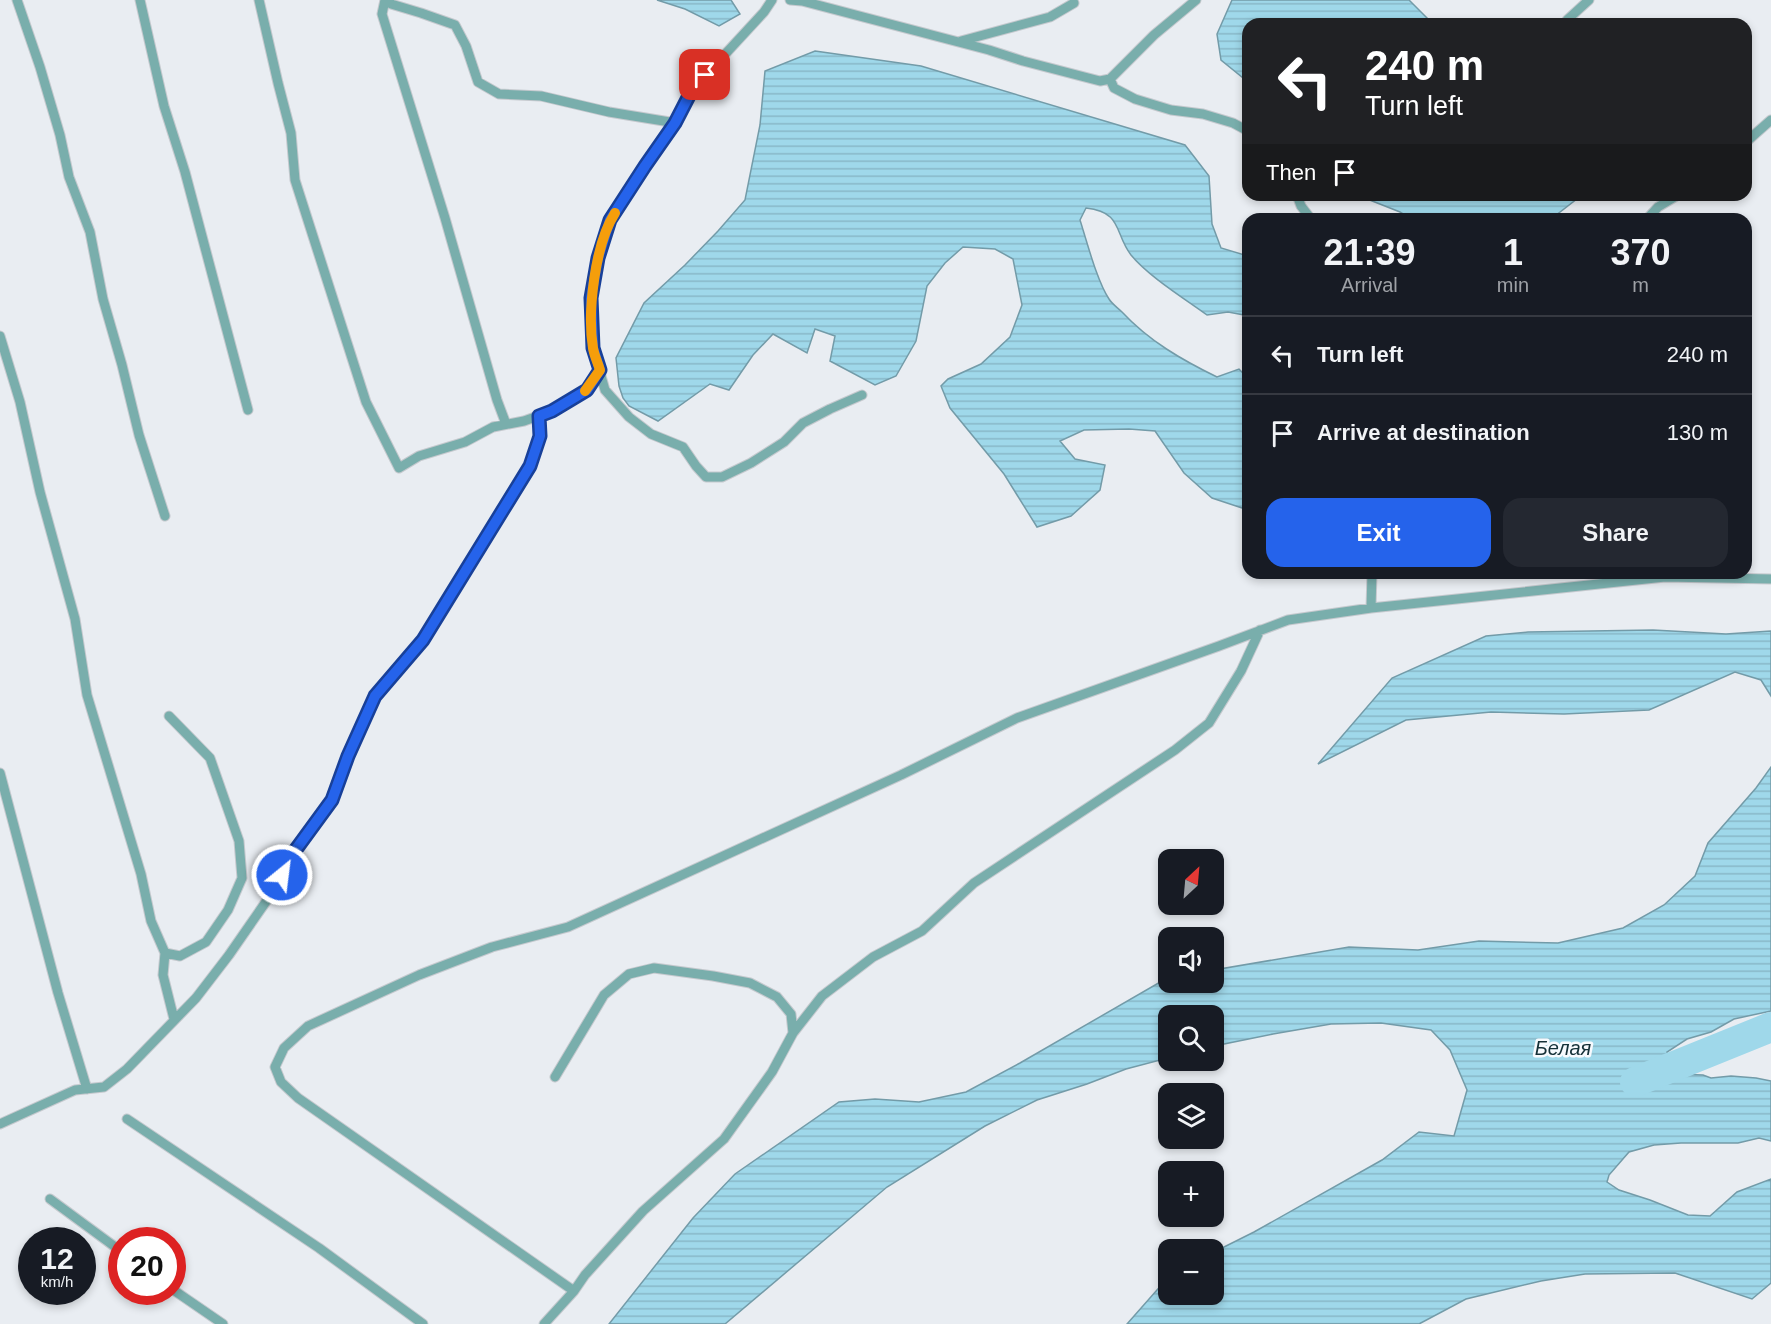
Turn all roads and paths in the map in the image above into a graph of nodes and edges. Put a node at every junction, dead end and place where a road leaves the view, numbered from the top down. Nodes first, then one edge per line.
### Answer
1 (17, 0) edge
2 (140, 0) edge
3 (259, 0) edge
4 (387, 0) edge
5 (771, 0) edge
6 (790, 0) edge
7 (1196, 0) edge
8 (1589, 0) edge
9 (1074, 3) dead end
10 (1569, 18) edge
11 (958, 42) junction
12 (1110, 80) junction
13 (1771, 120) edge
14 (675, 123) junction
15 (1242, 128) edge
16 (1752, 137) edge
17 (1668, 201) edge
18 (1652, 213) edge
19 (0, 336) edge
20 (600, 370) junction
21 (862, 395) dead end
22 (248, 410) dead end
23 (539, 416) junction
24 (506, 424) junction
25 (165, 516) dead end
26 (1372, 579) edge
27 (1646, 579) edge
28 (1752, 579) edge
29 (1771, 579) edge
30 (1371, 608) junction
31 (1260, 630) junction
32 (170, 716) dead end
33 (0, 773) edge
34 (165, 953) junction
35 (174, 1019) junction
36 (793, 1033) junction
37 (555, 1077) dead end
38 (87, 1089) junction
39 (127, 1119) dead end
40 (0, 1124) edge
41 (50, 1198) dead end
42 (108, 1242) edge
43 (574, 1291) junction
44 (186, 1299) edge
45 (223, 1324) edge
46 (423, 1324) edge
47 (544, 1324) edge

1 - 25 lane
2 - 22 lane
3 - 24 lane
4 - 14 lane
4 - 24 lane
5 - 14 lane
6 - 11 lane
7 - 12 lane
8 - 10 lane
9 - 11 lane
11 - 12 lane
12 - 15 lane
13 - 16 lane
14 - 20 lane
17 - 18 lane
19 - 34 lane
20 - 21 lane
20 - 23 lane
23 - 24 lane
23 - 35 lane
26 - 30 lane
27 - 30 lane
28 - 29 lane
30 - 31 lane
31 - 36 lane
31 - 43 lane
32 - 34 lane
33 - 38 lane
34 - 35 lane
35 - 38 lane
36 - 37 lane
36 - 43 lane
38 - 40 lane
39 - 46 lane
41 - 42 lane
43 - 47 lane
44 - 45 lane

